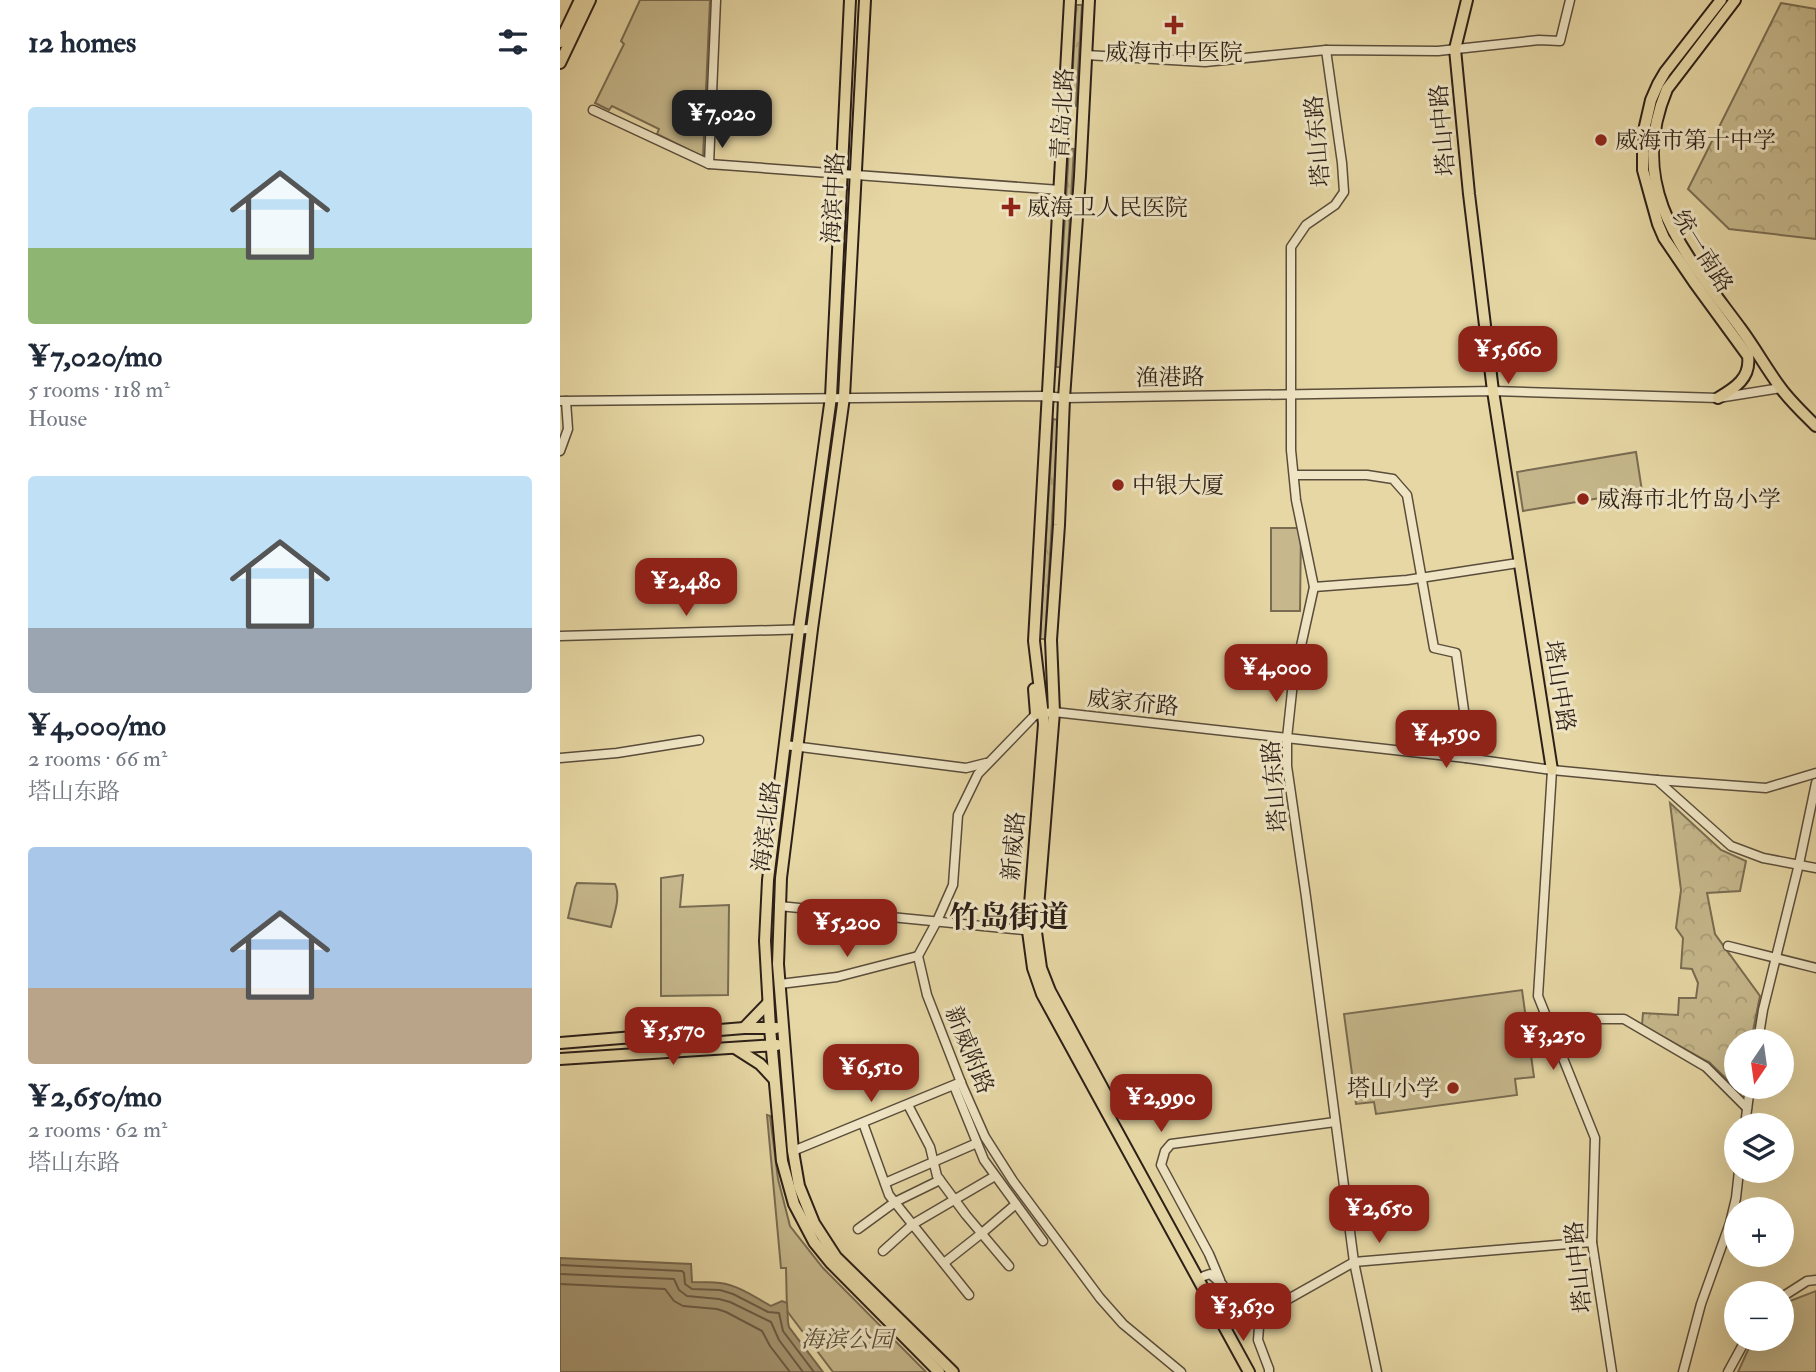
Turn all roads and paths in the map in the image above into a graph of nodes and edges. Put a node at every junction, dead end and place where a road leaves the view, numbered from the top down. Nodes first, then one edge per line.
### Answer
1 (580, 0) edge
2 (590, 0) edge
3 (716, 0) edge
4 (850, 0) edge
5 (865, 0) edge
6 (1070, 0) edge
7 (1089, 0) edge
8 (1467, 0) edge
9 (1570, 0) edge
10 (1721, 0) edge
11 (1735, 0) edge
12 (560, 42) edge
13 (1455, 49) junction
14 (1326, 50) junction
15 (1086, 55) junction
16 (560, 63) edge
17 (593, 110) dead end
18 (709, 164) junction
19 (841, 175) junction
20 (856, 176) junction
21 (1060, 190) junction
22 (1781, 388) junction
23 (1493, 391) junction
24 (1291, 394) junction
25 (831, 397) junction
26 (844, 397) junction
27 (1046, 397) junction
28 (1064, 398) junction
29 (1718, 398) junction
30 (563, 401) edge
31 (1816, 426) edge
32 (560, 451) edge
33 (1294, 475) junction
34 (1518, 563) junction
35 (1422, 578) junction
36 (1314, 587) junction
37 (799, 629) junction
38 (812, 629) junction
39 (560, 636) edge
40 (1044, 713) junction
41 (1287, 738) junction
42 (699, 740) dead end
43 (785, 745) junction
44 (798, 747) junction
45 (560, 758) edge
46 (1466, 758) junction
47 (988, 763) junction
48 (1552, 770) junction
49 (1816, 773) edge
50 (1657, 780) junction
51 (1816, 783) edge
52 (1799, 864) junction
53 (1816, 867) edge
54 (779, 906) junction
55 (937, 921) junction
56 (1032, 931) junction
57 (1728, 946) dead end
58 (918, 956) junction
59 (1776, 958) junction
60 (1816, 968) edge
61 (780, 984) junction
62 (768, 1003) junction
63 (1547, 1019) junction
64 (783, 1027) junction
65 (744, 1028) junction
66 (770, 1028) junction
67 (1760, 1029) edge
68 (560, 1043) edge
69 (784, 1044) junction
70 (772, 1045) junction
71 (732, 1047) junction
72 (560, 1059) edge
73 (775, 1079) junction
74 (958, 1084) junction
75 (1748, 1099) edge
76 (908, 1105) junction
77 (1747, 1108) junction
78 (1746, 1113) edge
79 (1335, 1122) junction
80 (863, 1123) junction
81 (977, 1143) junction
82 (793, 1150) junction
83 (933, 1162) junction
84 (995, 1176) junction
85 (940, 1180) junction
86 (885, 1183) junction
87 (1738, 1183) edge
88 (956, 1200) junction
89 (895, 1202) junction
90 (1016, 1204) junction
91 (913, 1224) junction
92 (858, 1229) dead end
93 (982, 1233) junction
94 (1043, 1241) dead end
95 (1592, 1242) junction
96 (883, 1251) dead end
97 (1354, 1262) junction
98 (943, 1263) junction
99 (1009, 1266) dead end
100 (1204, 1276) junction
101 (1816, 1280) edge
102 (1222, 1284) junction
103 (1794, 1289) edge
104 (969, 1295) dead end
105 (1260, 1315) junction
106 (1739, 1351) edge
107 (939, 1372) edge
108 (953, 1372) edge
109 (1181, 1372) edge
110 (1249, 1372) edge
111 (1256, 1372) edge
112 (1269, 1372) edge
113 (1377, 1372) edge
114 (1612, 1372) edge
115 (1683, 1372) edge
116 (1728, 1372) edge

1 - 12 main road
2 - 16 main road
3 - 18 street
4 - 19 main road, 海滨中路
5 - 20 main road, 海滨中路
6 - 21 main road, 青岛北路
7 - 15 main road, 青岛北路
8 - 13 main road, 塔山中路
9 - 13 street
10 - 29 main road, 统一南路
11 - 22 main road, 统一南路
13 - 14 street
13 - 23 main road, 塔山中路
14 - 15 street
14 - 24 street, 塔山东路
15 - 28 main road, 青岛北路
17 - 18 street
18 - 19 street
19 - 20 street
19 - 25 main road, 海滨中路
20 - 21 street
20 - 26 main road, 海滨中路
21 - 27 main road, 青岛北路
22 - 29 street, 渔港路
22 - 31 main road, 统一南路
23 - 24 street, 渔港路
23 - 29 street, 渔港路
23 - 34 main road, 塔山中路
24 - 28 street, 渔港路
24 - 33 street, 塔山东路
25 - 26 street, 渔港路
25 - 30 street, 渔港路
25 - 37 main road, 海滨北路
26 - 27 street, 渔港路
26 - 38 main road, 海滨北路
27 - 28 street, 渔港路
27 - 40 main road, 新威路
28 - 40 main road, 新威路
30 - 32 street
33 - 35 street
33 - 36 street, 塔山东路
34 - 35 street
34 - 48 main road, 塔山中路
35 - 36 street
35 - 46 street
36 - 41 street, 塔山东路
37 - 38 street
37 - 39 street
37 - 43 main road, 海滨北路
38 - 44 main road, 海滨北路
40 - 41 street, 威家夼路
40 - 47 street
40 - 56 main road, 新威路
41 - 46 street, 威家夼路
41 - 79 street, 塔山东路
42 - 45 street
43 - 44 street
43 - 62 main road, 海滨北路
44 - 47 street
44 - 54 main road, 海滨北路
46 - 48 street, 威家夼路
47 - 55 street
48 - 50 street, 威家夼路
48 - 63 street, 塔山中路
49 - 50 street, 威家夼路
50 - 52 street
51 - 52 street
52 - 53 street
52 - 59 street
54 - 55 street
54 - 61 main road, 海滨北路
55 - 56 street
55 - 58 street
56 - 100 main road, 新威路
56 - 110 main road, 新威路
57 - 59 street
58 - 61 street
58 - 74 street, 新威附路
59 - 60 street
59 - 67 street
61 - 64 main road, 海滨北路
62 - 65 main road
62 - 66 main road, 海滨北路
63 - 77 street
63 - 95 street, 塔山中路
64 - 66 main road
64 - 69 main road, 海滨北路
65 - 66 main road
65 - 68 main road
66 - 70 main road, 海滨北路
69 - 70 main road
69 - 82 main road, 海滨北路
70 - 71 main road
70 - 73 main road, 海滨北路
71 - 72 main road
71 - 73 main road
73 - 107 main road, 海滨北路
74 - 76 street
74 - 81 street
74 - 109 street, 新威附路
75 - 77 street
76 - 80 street
76 - 83 street
77 - 78 street
79 - 97 street, 塔山东路
79 - 102 street
80 - 82 street
80 - 86 street
81 - 83 street
81 - 84 street
82 - 108 main road, 海滨北路
83 - 85 street
83 - 86 street
84 - 88 street
84 - 90 street
85 - 88 street
85 - 89 street
86 - 89 street
87 - 115 street
88 - 91 street
88 - 93 street
89 - 91 street
89 - 92 street
90 - 93 street
90 - 94 street
91 - 96 street
91 - 98 street
93 - 98 street
93 - 99 street
95 - 97 street
95 - 114 street, 塔山中路
97 - 105 street
97 - 113 street, 塔山东路
98 - 104 street
100 - 102 street
100 - 111 main road, 新威路
101 - 103 street
102 - 105 street
105 - 112 street
106 - 116 street

